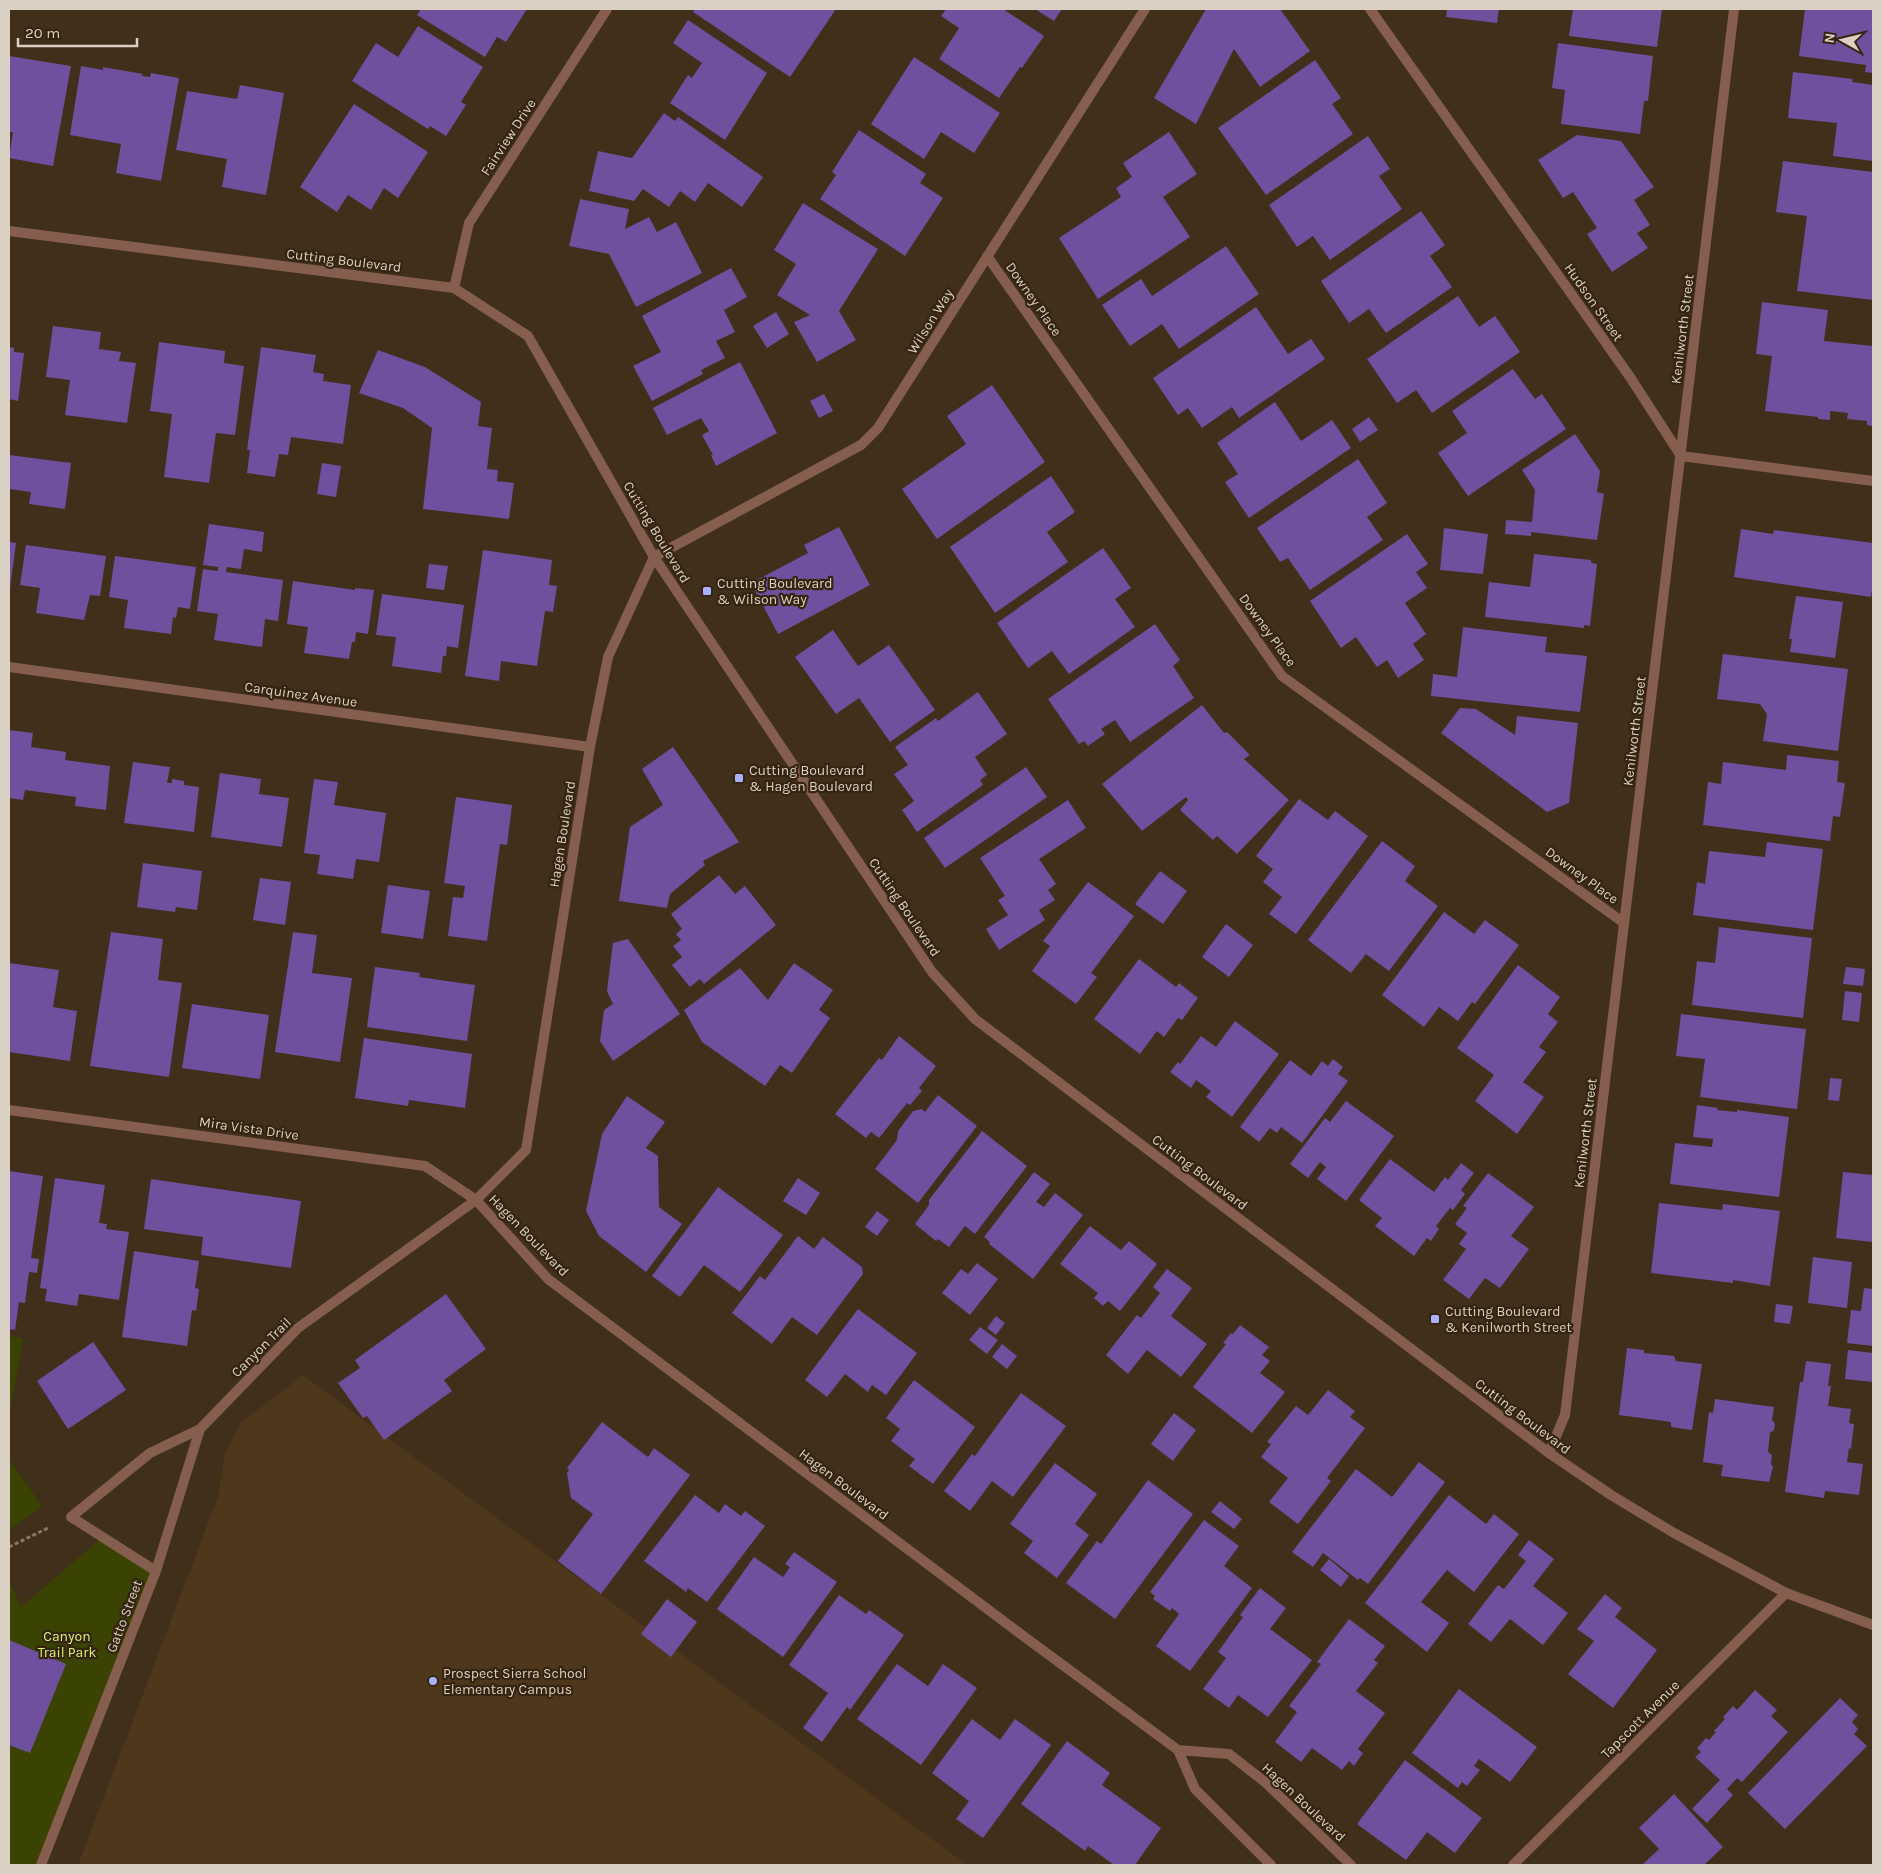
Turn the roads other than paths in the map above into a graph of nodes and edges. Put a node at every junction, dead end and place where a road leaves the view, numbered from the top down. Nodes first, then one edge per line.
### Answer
1 (607, 9) edge
2 (1145, 9) edge
3 (1370, 9) edge
4 (1734, 9) edge
5 (9, 231) edge
6 (987, 256) junction
7 (454, 288) junction
8 (1681, 456) junction
9 (1873, 481) edge
10 (654, 558) junction
11 (9, 667) edge
12 (590, 747) junction
13 (1624, 923) junction
14 (9, 1110) edge
15 (476, 1200) junction
16 (200, 1429) junction
17 (1549, 1453) junction
18 (156, 1570) junction
19 (1786, 1593) junction
20 (1873, 1625) edge
21 (1178, 1750) junction
22 (41, 1865) edge
23 (1271, 1865) edge
24 (1351, 1865) edge
25 (1513, 1865) edge

1 - 7 street, Fairview Drive
2 - 6 street, Wilson Way
3 - 8 street, Hudson Street
4 - 8 street, Kenilworth Street
5 - 7 street, Cutting Boulevard
6 - 10 street, Wilson Way
6 - 13 street, Downey Place
7 - 10 street, Cutting Boulevard
8 - 9 street
8 - 13 street, Kenilworth Street
10 - 12 street, Hagen Boulevard
10 - 17 street, Cutting Boulevard
11 - 12 street, Carquinez Avenue
12 - 15 street, Hagen Boulevard
13 - 17 street, Kenilworth Street
14 - 15 street, Mira Vista Drive
15 - 16 street, Canyon Trail
15 - 21 street, Hagen Boulevard
16 - 18 street, Gatto Street
16 - 18 street, Canyon Trail
17 - 19 street, Cutting Boulevard
18 - 22 street, Gatto Street
19 - 20 street, Cutting Boulevard
19 - 25 street, Tapscott Avenue
21 - 23 street
21 - 24 street, Hagen Boulevard

